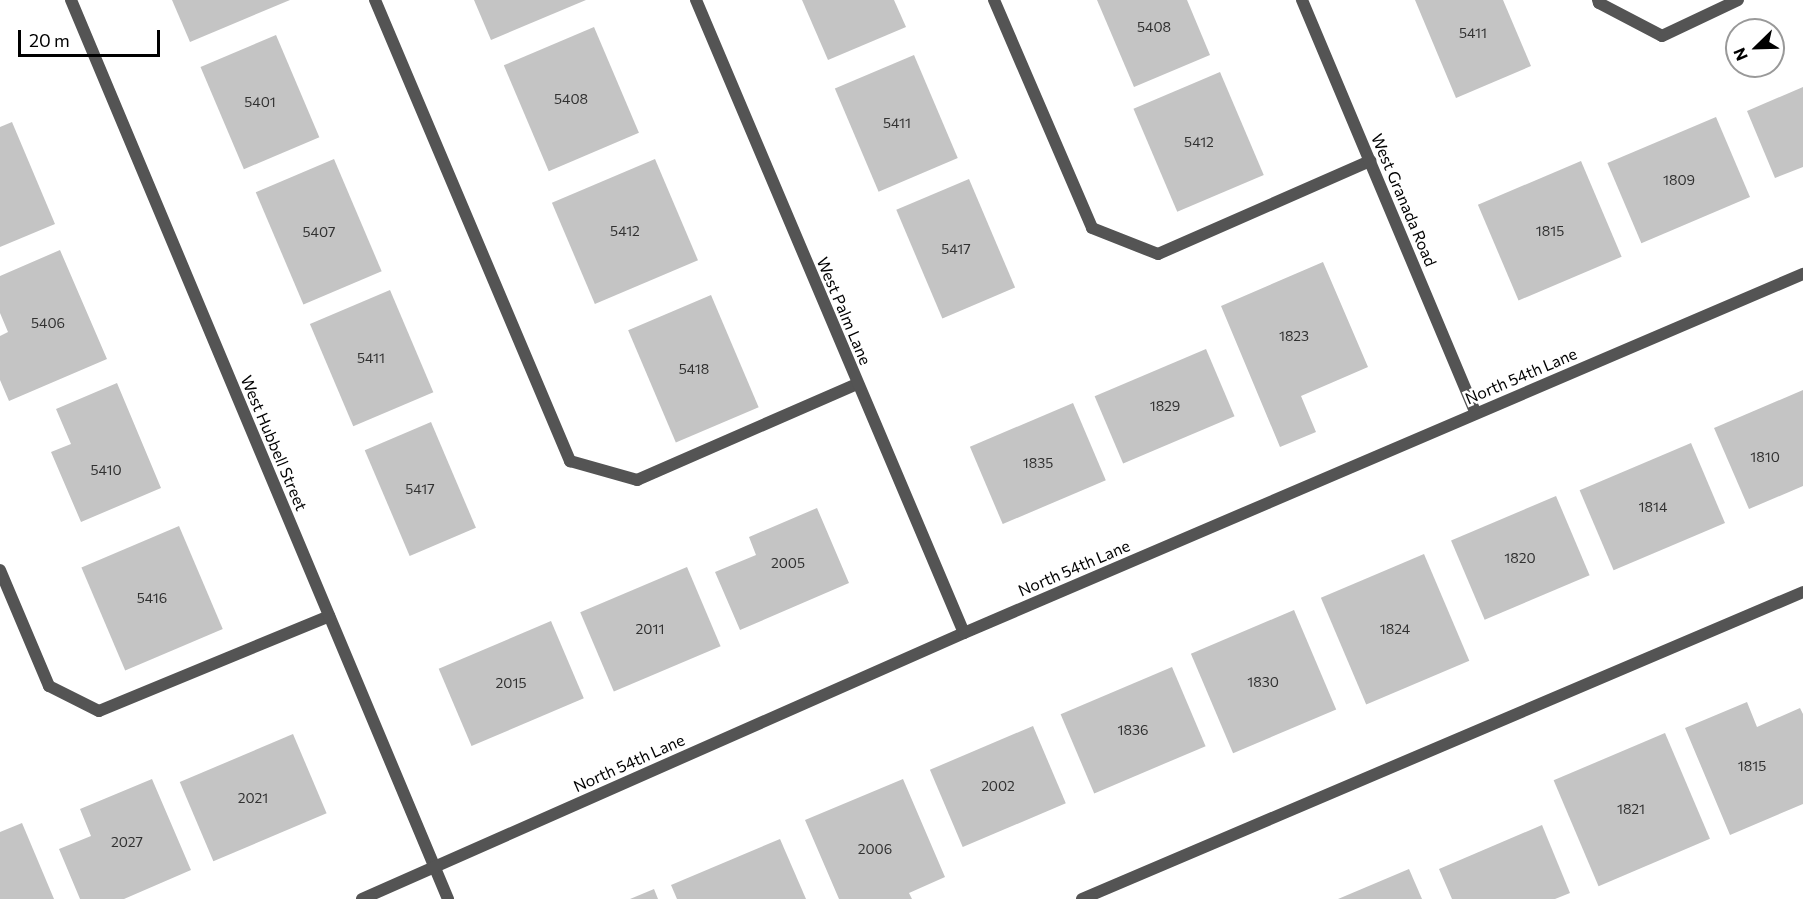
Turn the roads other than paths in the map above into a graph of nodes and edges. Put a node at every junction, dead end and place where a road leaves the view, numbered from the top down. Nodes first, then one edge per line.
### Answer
1 (71, 0) edge
2 (375, 0) edge
3 (696, 0) edge
4 (994, 0) edge
5 (1302, 0) edge
6 (1598, 0) edge
7 (1738, 0) edge
8 (1370, 161) junction
9 (1803, 274) edge
10 (857, 384) junction
11 (1476, 413) junction
12 (0, 570) edge
13 (1803, 592) edge
14 (329, 616) junction
15 (964, 633) junction
16 (434, 867) junction
17 (362, 899) edge
18 (448, 899) edge
19 (1082, 899) edge

1 - 14 street, West Hubbell Street
2 - 10 street
3 - 10 street, West Palm Lane
4 - 8 street
5 - 8 street, West Granada Road
6 - 7 street
8 - 11 street, West Granada Road
9 - 11 street, North 54th Lane
10 - 15 street, West Palm Lane
11 - 15 street, North 54th Lane
12 - 14 street
13 - 19 street
14 - 16 street, West Hubbell Street
15 - 16 street, North 54th Lane
16 - 17 street, North 54th Lane
16 - 18 street, West Hubbell Street

